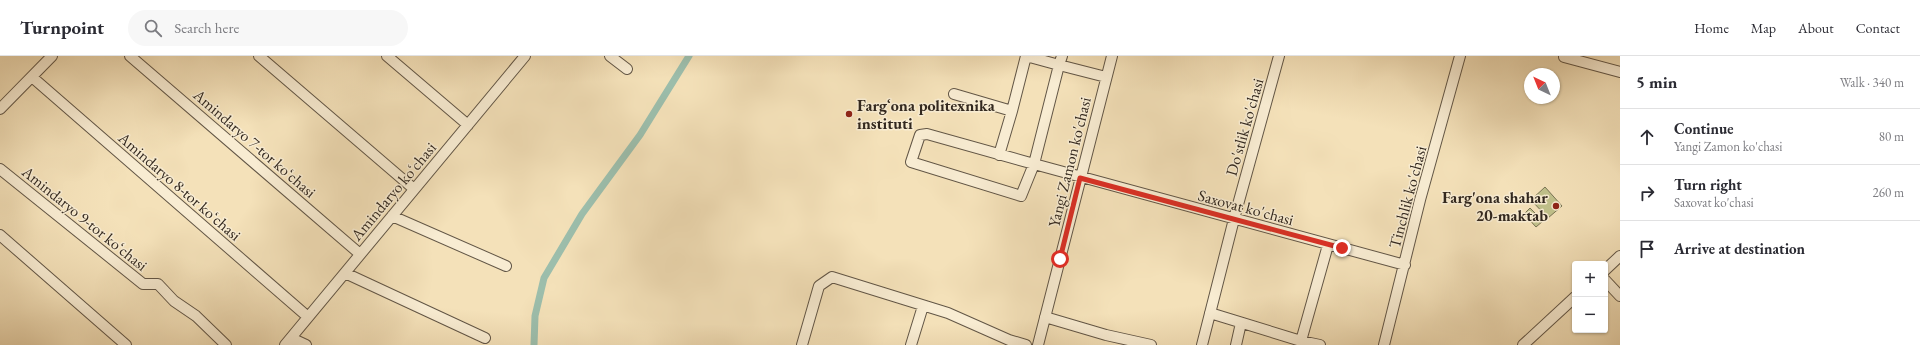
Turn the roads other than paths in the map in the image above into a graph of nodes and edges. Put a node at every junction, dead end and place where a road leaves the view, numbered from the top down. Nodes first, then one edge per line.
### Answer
1 (52, 56) edge
2 (130, 56) edge
3 (259, 56) edge
4 (387, 56) edge
5 (610, 56) edge
6 (1026, 56) edge
7 (1112, 56) edge
8 (1279, 56) edge
9 (1460, 56) edge
10 (1564, 57) dead end
11 (520, 58) edge
12 (1060, 61) edge
13 (627, 69) dead end
14 (1620, 72) edge
15 (32, 77) junction
16 (1106, 77) junction
17 (954, 94) dead end
18 (0, 109) edge
19 (1012, 111) junction
20 (468, 125) junction
21 (999, 155) junction
22 (1034, 164) junction
23 (0, 169) edge
24 (1080, 178) junction
25 (414, 189) junction
26 (392, 216) junction
27 (1234, 219) junction
28 (0, 235) edge
29 (1328, 245) junction
30 (360, 254) junction
31 (1620, 256) edge
32 (1405, 265) junction
33 (506, 266) dead end
34 (1608, 267) edge
35 (345, 273) junction
36 (1608, 283) edge
37 (1620, 296) edge
38 (1572, 300) edge
39 (923, 306) junction
40 (1210, 314) junction
41 (308, 317) junction
42 (1045, 317) junction
43 (1242, 323) junction
44 (485, 338) dead end
45 (1301, 341) junction
46 (288, 342) edge
47 (1008, 343) edge
48 (126, 345) edge
49 (226, 345) edge
50 (306, 345) edge
51 (802, 345) edge
52 (912, 345) edge
53 (1026, 345) edge
54 (1038, 345) edge
55 (1151, 345) edge
56 (1202, 345) edge
57 (1236, 345) edge
58 (1320, 345) edge
59 (1384, 345) edge
60 (1523, 345) edge

1 - 15 street
2 - 30 street, Amindaryo 7-tor koʻchasi
3 - 25 street
4 - 20 street
5 - 13 street
6 - 12 street
6 - 19 street
7 - 16 street, Yangi Zamon ko'chasi
8 - 27 street, Do'stlik ko'chasi
9 - 32 street, Tinchlik ko'chasi
10 - 14 street
11 - 20 street, Amindaryo koʻchasi
12 - 16 street
12 - 22 street
15 - 18 street
15 - 41 street, Amindaryo 8-tor koʻchasi
16 - 24 street, Yangi Zamon ko'chasi
17 - 19 street
19 - 21 street
20 - 25 street, Amindaryo koʻchasi
21 - 22 street, Saxovat ko'chasi
21 - 22 street, Saxovat ko'chasi
22 - 24 street, Saxovat ko'chasi
23 - 49 street, Amindaryo 9-tor koʻchasi
24 - 27 street, Saxovat ko'chasi
24 - 42 street, Yangi Zamon ko'chasi
25 - 26 street, Amindaryo koʻchasi
26 - 30 street, Amindaryo koʻchasi
26 - 33 street
27 - 29 street, Saxovat ko'chasi
27 - 40 street, Do'stlik ko'chasi
28 - 48 street
29 - 32 street, Saxovat ko'chasi
29 - 45 street
30 - 35 street, Amindaryo koʻchasi
31 - 34 street
32 - 59 street, Tinchlik ko'chasi
35 - 41 street, Amindaryo koʻchasi
35 - 44 street
36 - 37 street
38 - 60 street
39 - 47 street
39 - 51 street
39 - 52 street
40 - 43 street
40 - 56 street, Do'stlik ko'chasi
41 - 46 street, Amindaryo koʻchasi
42 - 54 street, Yangi Zamon ko'chasi
42 - 55 street
43 - 45 street
43 - 57 street
45 - 58 street
46 - 50 street
47 - 53 street

